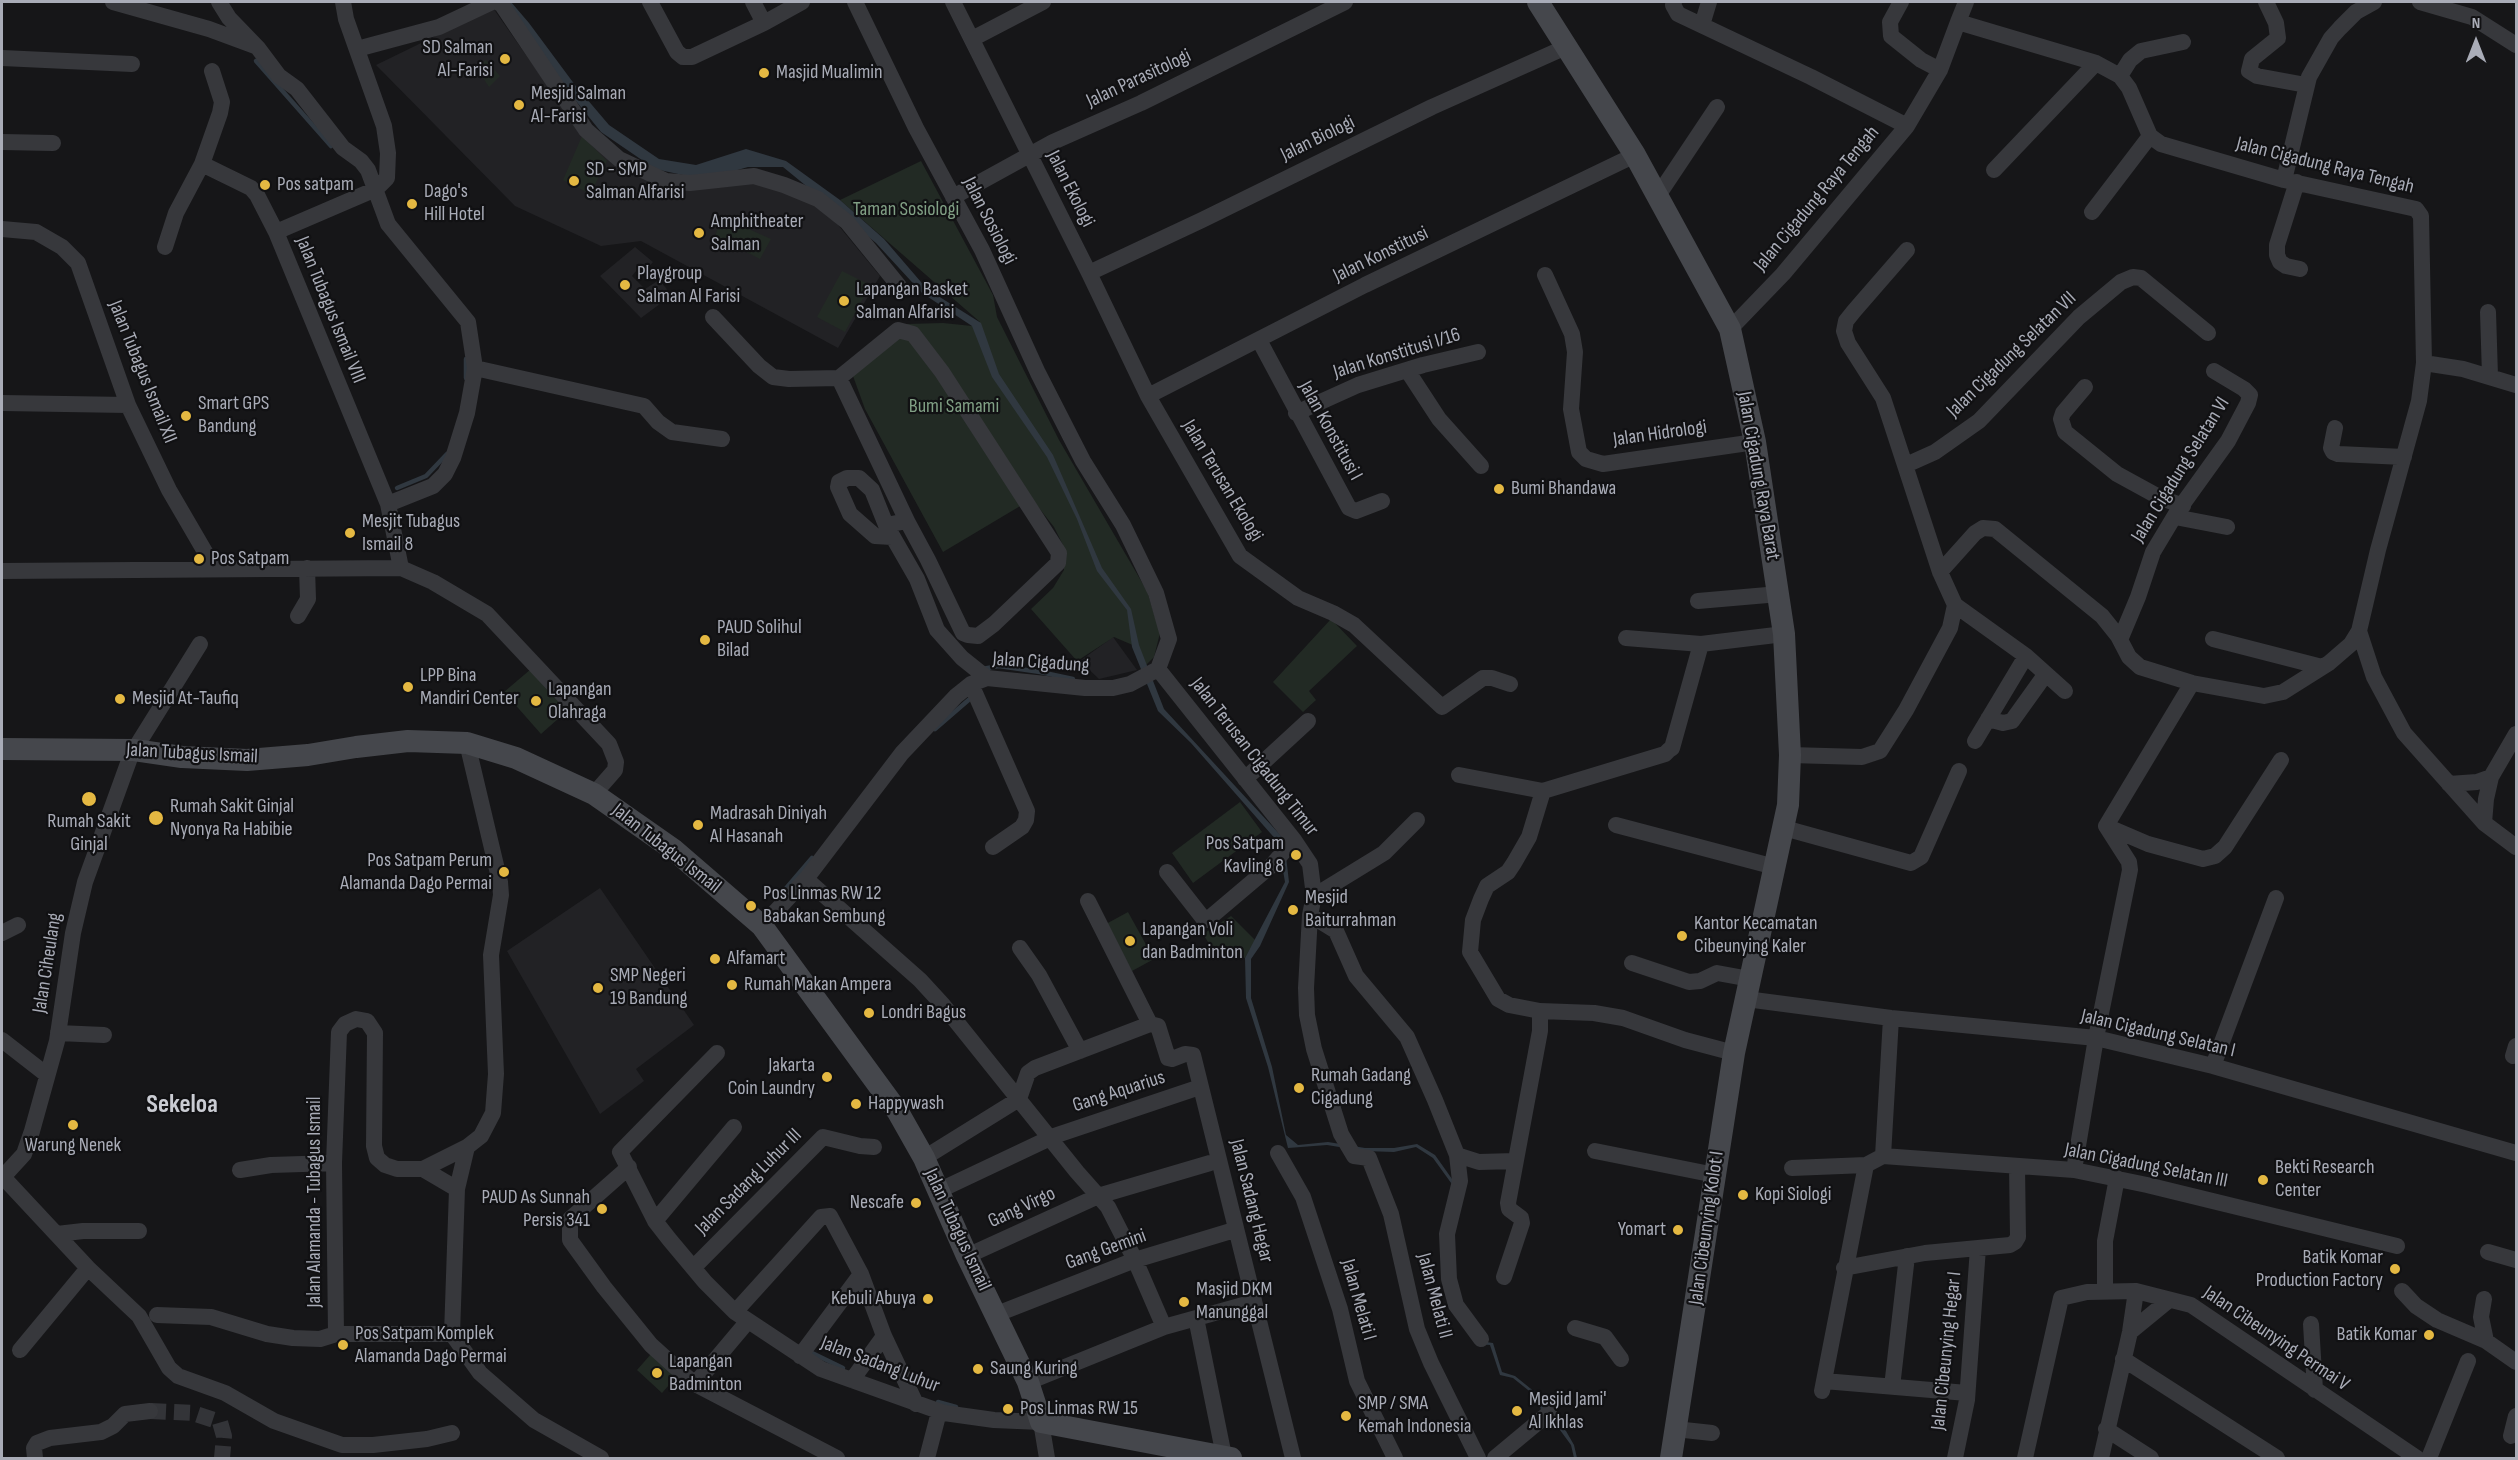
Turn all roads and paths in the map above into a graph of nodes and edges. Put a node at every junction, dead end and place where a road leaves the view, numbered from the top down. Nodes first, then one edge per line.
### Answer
1 (113, 2) edge
2 (219, 2) edge
3 (343, 2) edge
4 (492, 2) edge
5 (497, 2) edge
6 (650, 2) edge
7 (753, 2) edge
8 (802, 2) edge
9 (855, 2) edge
10 (953, 2) edge
11 (1043, 2) edge
12 (1345, 2) edge
13 (1538, 2) edge
14 (1674, 2) edge
15 (1709, 2) edge
16 (1901, 2) edge
17 (1966, 2) edge
18 (2266, 2) edge
19 (2374, 2) edge
20 (2420, 2) edge
21 (1958, 22) junction
22 (764, 23) junction
23 (1702, 25) junction
24 (972, 39) junction
25 (2183, 42) dead end
26 (2517, 45) edge
27 (1566, 47) junction
28 (258, 48) junction
29 (357, 49) junction
30 (2, 58) edge
31 (2096, 63) junction
32 (132, 64) dead end
33 (1940, 70) junction
34 (212, 71) dead end
35 (2120, 76) junction
36 (2306, 85) junction
37 (1717, 107) dead end
38 (1907, 126) junction
39 (2150, 136) junction
40 (2, 142) edge
41 (53, 143) dead end
42 (1029, 156) junction
43 (1635, 156) junction
44 (202, 164) junction
45 (1994, 170) dead end
46 (2291, 181) junction
47 (381, 184) junction
48 (953, 197) junction
49 (1657, 197) junction
50 (2092, 212) dead end
51 (2, 229) edge
52 (276, 232) junction
53 (165, 247) dead end
54 (1907, 250) dead end
55 (2300, 269) dead end
56 (1089, 273) junction
57 (1545, 274) dead end
58 (899, 286) dead end
59 (2488, 312) dead end
60 (713, 317) dead end
61 (1730, 328) junction
62 (2208, 333) dead end
63 (1259, 340) junction
64 (1478, 352) dead end
65 (2424, 363) junction
66 (475, 368) junction
67 (1407, 370) junction
68 (2214, 371) dead end
69 (2490, 376) junction
70 (839, 378) junction
71 (2517, 385) edge
72 (2085, 387) dead end
73 (1148, 396) junction
74 (2, 403) edge
75 (128, 405) junction
76 (1296, 413) junction
77 (2335, 428) dead end
78 (722, 439) dead end
79 (1755, 442) junction
80 (2404, 457) junction
81 (1906, 465) junction
82 (1481, 466) dead end
83 (1382, 501) dead end
84 (388, 504) junction
85 (2179, 511) junction
86 (907, 521) junction
87 (2227, 527) dead end
88 (307, 568) junction
89 (401, 568) junction
90 (215, 569) junction
91 (2, 571) edge
92 (1940, 572) junction
93 (1779, 594) junction
94 (1698, 601) dead end
95 (1955, 604) junction
96 (298, 616) dead end
97 (2360, 632) junction
98 (1784, 634) junction
99 (1626, 638) dead end
100 (2213, 639) dead end
101 (2120, 640) junction
102 (1701, 644) junction
103 (200, 645) dead end
104 (2026, 656) junction
105 (2322, 667) junction
106 (1155, 671) junction
107 (2045, 675) junction
108 (979, 681) junction
109 (2192, 683) junction
110 (1510, 684) dead end
111 (2065, 692) dead end
112 (1988, 719) junction
113 (1308, 721) dead end
114 (2517, 734) edge
115 (1976, 741) dead end
116 (467, 743) junction
117 (2, 748) edge
118 (134, 750) junction
119 (1790, 755) junction
120 (2281, 760) dead end
121 (1959, 771) dead end
122 (1459, 775) dead end
123 (2491, 777) junction
124 (1245, 779) junction
125 (2449, 784) junction
126 (1544, 791) junction
127 (594, 794) junction
128 (1417, 820) dead end
129 (2484, 823) junction
130 (1616, 825) dead end
131 (2106, 826) junction
132 (1784, 828) junction
133 (1291, 845) junction
134 (2517, 847) edge
135 (993, 848) dead end
136 (1775, 867) junction
137 (1167, 872) dead end
138 (806, 879) junction
139 (1314, 896) junction
140 (2276, 898) dead end
141 (1088, 901) dead end
142 (1310, 915) junction
143 (18, 925) dead end
144 (762, 926) junction
145 (2, 933) edge
146 (1020, 948) dead end
147 (1632, 963) dead end
148 (1748, 989) junction
149 (1891, 1018) junction
150 (1540, 1020) junction
151 (1150, 1024) junction
152 (58, 1033) junction
153 (104, 1035) dead end
154 (2096, 1038) junction
155 (2, 1040) edge
156 (1080, 1051) junction
157 (717, 1053) dead end
158 (1734, 1053) junction
159 (2213, 1066) junction
160 (47, 1075) junction
161 (1200, 1087) junction
162 (1019, 1099) junction
163 (734, 1127) dead end
164 (1050, 1138) junction
165 (467, 1147) junction
166 (874, 1147) dead end
167 (1595, 1151) dead end
168 (1278, 1153) dead end
169 (1352, 1153) joint
170 (2517, 1153) edge
171 (1457, 1155) junction
172 (1883, 1156) junction
173 (924, 1158) junction
174 (1515, 1161) junction
175 (334, 1163) junction
176 (1210, 1163) dead end
177 (1866, 1165) junction
178 (2017, 1166) junction
179 (629, 1167) junction
180 (1792, 1168) dead end
181 (423, 1169) junction
182 (240, 1170) dead end
183 (2074, 1170) junction
184 (1715, 1175) junction
185 (2, 1178) edge
186 (2117, 1178) junction
187 (457, 1189) junction
188 (938, 1191) junction
189 (1096, 1197) junction
190 (655, 1221) junction
191 (139, 1231) dead end
192 (1231, 1232) dead end
193 (57, 1234) junction
194 (2397, 1246) dead end
195 (1978, 1248) junction
196 (2487, 1252) dead end
197 (967, 1256) junction
198 (1907, 1256) junction
199 (1135, 1260) junction
200 (2517, 1260) edge
201 (694, 1267) junction
202 (88, 1268) junction
203 (1844, 1268) junction
204 (861, 1274) junction
205 (1504, 1277) dead end
206 (2136, 1291) junction
207 (2402, 1291) dead end
208 (2105, 1292) junction
209 (2484, 1299) dead end
210 (2169, 1300) junction
211 (1254, 1302) dead end
212 (996, 1314) junction
213 (157, 1315) dead end
214 (741, 1316) junction
215 (1196, 1318) junction
216 (2311, 1324) dead end
217 (1164, 1327) junction
218 (1575, 1328) dead end
219 (2130, 1332) junction
220 (336, 1334) junction
221 (452, 1334) junction
222 (884, 1336) junction
223 (1481, 1339) dead end
224 (2486, 1341) junction
225 (20, 1350) dead end
226 (801, 1356) junction
227 (1621, 1359) dead end
228 (2123, 1359) junction
229 (2468, 1361) dead end
230 (2517, 1362) edge
231 (852, 1380) junction
232 (1028, 1382) junction
233 (695, 1384) junction
234 (1892, 1387) junction
235 (2315, 1390) junction
236 (1967, 1394) junction
237 (916, 1404) junction
238 (150, 1411) tunnel mouth
239 (939, 1412) junction
240 (1544, 1416) dead end
241 (2517, 1416) edge
242 (1041, 1422) junction
243 (1675, 1429) junction
244 (2106, 1429) junction
245 (452, 1433) dead end
246 (1712, 1433) dead end
247 (2511, 1436) dead end
248 (1221, 1457) edge
249 (35, 1458) edge
250 (601, 1458) edge
251 (837, 1458) edge
252 (927, 1458) edge
253 (1047, 1458) edge
254 (1293, 1458) edge
255 (1395, 1458) edge
256 (1478, 1458) edge
257 (1496, 1458) edge
258 (1671, 1458) edge
259 (1955, 1458) edge
260 (2025, 1458) edge
261 (2101, 1458) edge
262 (2151, 1458) edge
263 (2277, 1458) edge
264 (2417, 1458) edge
265 (2429, 1458) edge

1 - 28 street
2 - 28 street
3 - 29 street
4 - 29 street
5 - 58 street
6 - 22 street
7 - 22 street
8 - 22 street
9 - 48 street, Jalan Sosiologi
10 - 24 street, Jalan Ekologi
11 - 24 street
12 - 42 street, Jalan Parasitologi
13 - 27 main road, Jalan Cigadung Raya Barat
14 - 23 street
15 - 23 street
16 - 33 street
17 - 21 street, Jalan Cigadung Raya Tengah
18 - 36 street
19 - 36 street
20 - 26 street
21 - 31 street
21 - 33 street, Jalan Cigadung Raya Tengah
23 - 38 street
24 - 42 street, Jalan Ekologi
25 - 35 street
27 - 43 main road, Jalan Cigadung Raya Barat
27 - 56 street, Jalan Biologi
28 - 47 street
29 - 47 street
30 - 32 street
31 - 35 street
31 - 45 street
33 - 38 street, Jalan Cigadung Raya Tengah
34 - 44 street
35 - 39 street
36 - 46 street
37 - 49 street
38 - 61 street, Jalan Cigadung Raya Tengah
39 - 46 street, Jalan Cigadung Raya Tengah
39 - 50 street
40 - 41 street
42 - 48 street, Jalan Parasitologi
42 - 56 street, Jalan Ekologi
43 - 49 main road, Jalan Cigadung Raya Barat
43 - 63 street, Jalan Konstitusi
44 - 52 street
44 - 53 street
46 - 55 street
46 - 65 street, Jalan Cigadung Raya Tengah
47 - 52 street, Jalan Tubagus Ismail VIII
47 - 66 street
48 - 106 street, Jalan Sosiologi
49 - 61 main road, Jalan Cigadung Raya Barat
51 - 75 street, Jalan Tubagus Ismail XII
52 - 84 street, Jalan Tubagus Ismail VIII
54 - 81 street
56 - 73 street, Jalan Ekologi
57 - 79 street, Jalan Hidrologi
59 - 69 street
60 - 70 street
61 - 79 main road, Jalan Cigadung Raya Barat
62 - 81 street, Jalan Cigadung Selatan VII
63 - 73 street, Jalan Konstitusi
63 - 76 street, Jalan Konstitusi I
64 - 67 street, Jalan Konstitusi I/16
65 - 69 street
65 - 80 street, Jalan Cigadung Raya Tengah
66 - 78 street
66 - 84 street
67 - 76 street, Jalan Konstitusi I/16
67 - 82 street
68 - 85 street, Jalan Cigadung Selatan VI
69 - 71 street
70 - 86 street
70 - 86 street
72 - 85 street
73 - 110 street, Jalan Terusan Ekologi
74 - 75 street
75 - 90 street, Jalan Tubagus Ismail XII
76 - 83 street, Jalan Konstitusi I
77 - 80 street
79 - 93 main road, Jalan Cigadung Raya Barat
80 - 97 street, Jalan Cigadung Raya Tengah
81 - 92 street
84 - 89 street, Jalan Tubagus Ismail VIII
85 - 87 street
85 - 101 street, Jalan Cigadung Selatan VI
86 - 108 street
88 - 89 street
88 - 90 street
88 - 96 street
89 - 127 street
90 - 91 street
92 - 95 street
92 - 101 street
93 - 94 street
93 - 98 main road, Jalan Cigadung Raya Barat
95 - 104 street
95 - 119 street
97 - 105 street
97 - 125 street, Jalan Cigadung Raya Tengah
98 - 102 street
98 - 119 main road, Jalan Cigadung Raya Barat
99 - 102 street
100 - 105 street
101 - 109 street
102 - 126 street
103 - 118 street, Jalan Ciheulang
104 - 107 street
104 - 112 street
105 - 109 street
106 - 108 street, Jalan Cigadung
106 - 124 street, Jalan Terusan Cigadung Timur
107 - 111 street
107 - 112 street
108 - 135 street
108 - 138 street, Jalan Cigadung
109 - 131 street
112 - 115 street
113 - 124 street
114 - 123 street
116 - 118 main road, Jalan Tubagus Ismail
116 - 127 main road, Jalan Tubagus Ismail
116 - 165 street, Jalan Alamanda - Tubagus Ismail
117 - 118 main road, Jalan Tubagus Ismail
118 - 152 street, Jalan Ciheulang
119 - 132 main road, Jalan Cigadung Raya Barat
120 - 131 street
121 - 132 street
122 - 126 street
123 - 125 street
123 - 129 street
124 - 133 street, Jalan Terusan Cigadung Timur
125 - 129 street, Jalan Cigadung Raya Tengah
126 - 150 street
127 - 144 main road, Jalan Tubagus Ismail
128 - 139 street
129 - 134 street, Jalan Cigadung Raya Tengah
130 - 136 street
131 - 154 street
132 - 136 main road, Jalan Cigadung Raya Barat
133 - 137 street
133 - 139 street, Jalan Terusan Cigadung Timur
136 - 148 main road, Jalan Cigadung Raya Barat
138 - 144 street, Jalan Cigadung
138 - 162 street
139 - 142 street, Jalan Terusan Cigadung Timur
140 - 159 street
141 - 151 street
142 - 169 street, Jalan Terusan Cigadung Timur
142 - 171 street
143 - 145 street
144 - 173 main road, Jalan Tubagus Ismail
146 - 156 street
147 - 148 street, Jalan Cigadung Selatan I
148 - 149 street, Jalan Cigadung Selatan I
148 - 158 main road, Jalan Cibeunying Kolot I
149 - 154 street, Jalan Cigadung Selatan I
149 - 172 street
150 - 158 street
150 - 174 street
151 - 156 street
151 - 161 street, Jalan Sadang Hegar
152 - 153 street
152 - 160 street, Jalan Ciheulang
154 - 159 street, Jalan Cigadung Selatan I
154 - 183 street
155 - 160 street
156 - 162 street
157 - 179 street, Jalan Sadang Luhur
158 - 184 main road, Jalan Cibeunying Kolot I
159 - 170 street, Jalan Cigadung Selatan I
160 - 185 street, Jalan Ciheulang
161 - 164 street, Gang Aquarius
161 - 254 street, Jalan Sadang Hegar
162 - 164 street
162 - 173 street
163 - 190 street
164 - 188 street, Gang Aquarius
164 - 189 street
165 - 181 street, Jalan Alamanda - Tubagus Ismail
165 - 187 street, Jalan Alamanda - Tubagus Ismail
166 - 201 street, Jalan Sadang Luhur III
167 - 184 street
168 - 255 street, Jalan Melati I
169 - 256 street, Jalan Melati II
171 - 174 street
171 - 223 street
172 - 177 street
172 - 178 street, Jalan Cigadung Selatan III
173 - 188 main road, Jalan Tubagus Ismail
174 - 205 street
175 - 181 street, Jalan Alamanda - Tubagus Ismail
175 - 182 street
175 - 220 street, Jalan Alamanda - Tubagus Ismail
176 - 189 street, Gang Virgo
177 - 180 street
177 - 203 street
178 - 183 street, Jalan Cigadung Selatan III
178 - 195 street
179 - 190 street, Jalan Sadang Luhur
179 - 233 street
181 - 187 street, Jalan Alamanda - Tubagus Ismail
183 - 186 street, Jalan Cigadung Selatan III
184 - 243 main road, Jalan Cibeunying Kolot I
185 - 193 street
186 - 194 street, Jalan Cigadung Selatan III
186 - 208 street
187 - 221 street, Jalan Alamanda - Tubagus Ismail
188 - 197 main road, Jalan Tubagus Ismail
189 - 197 street, Gang Virgo
189 - 199 street
190 - 201 street, Jalan Sadang Luhur
191 - 193 street
192 - 199 street, Gang Gemini
193 - 202 street
195 - 198 street
195 - 236 street, Jalan Cibeunying Hegar I
196 - 200 street
197 - 212 main road, Jalan Tubagus Ismail
198 - 203 street
198 - 234 street
199 - 212 street, Gang Gemini
199 - 217 street
201 - 214 street, Jalan Sadang Luhur
202 - 225 street
202 - 245 street
203 - 234 street
204 - 214 street
204 - 222 street
204 - 226 street
206 - 208 street, Jalan Cibeunying Permai V
206 - 210 street, Jalan Cibeunying Permai V
206 - 219 street
207 - 224 street
208 - 260 street, Jalan Cibeunying Permai V
209 - 224 street
210 - 219 street
210 - 235 street, Jalan Cibeunying Permai V
211 - 215 street
212 - 232 main road, Jalan Tubagus Ismail
213 - 220 street
214 - 226 street, Jalan Sadang Luhur
214 - 233 street
215 - 217 street
215 - 248 street
216 - 235 street
217 - 232 street
218 - 227 street
219 - 228 street
220 - 221 street, Jalan Alamanda - Tubagus Ismail
221 - 250 street
222 - 231 street
222 - 237 street
224 - 230 street
226 - 231 street, Jalan Sadang Luhur
228 - 244 street
228 - 263 street
229 - 265 street
231 - 237 street, Jalan Sadang Luhur
232 - 242 main road, Jalan Tubagus Ismail
233 - 251 street
234 - 236 street
235 - 264 street, Jalan Cibeunying Permai V
236 - 259 street, Jalan Cibeunying Hegar I
237 - 239 street, Jalan Sadang Luhur
238 - 249 street
239 - 242 street, Jalan Sadang Luhur
239 - 252 street
240 - 257 street
241 - 247 street
242 - 248 main road
242 - 253 street
243 - 246 street
243 - 258 main road, Jalan Cibeunying Kolot I
244 - 261 street
244 - 262 street

